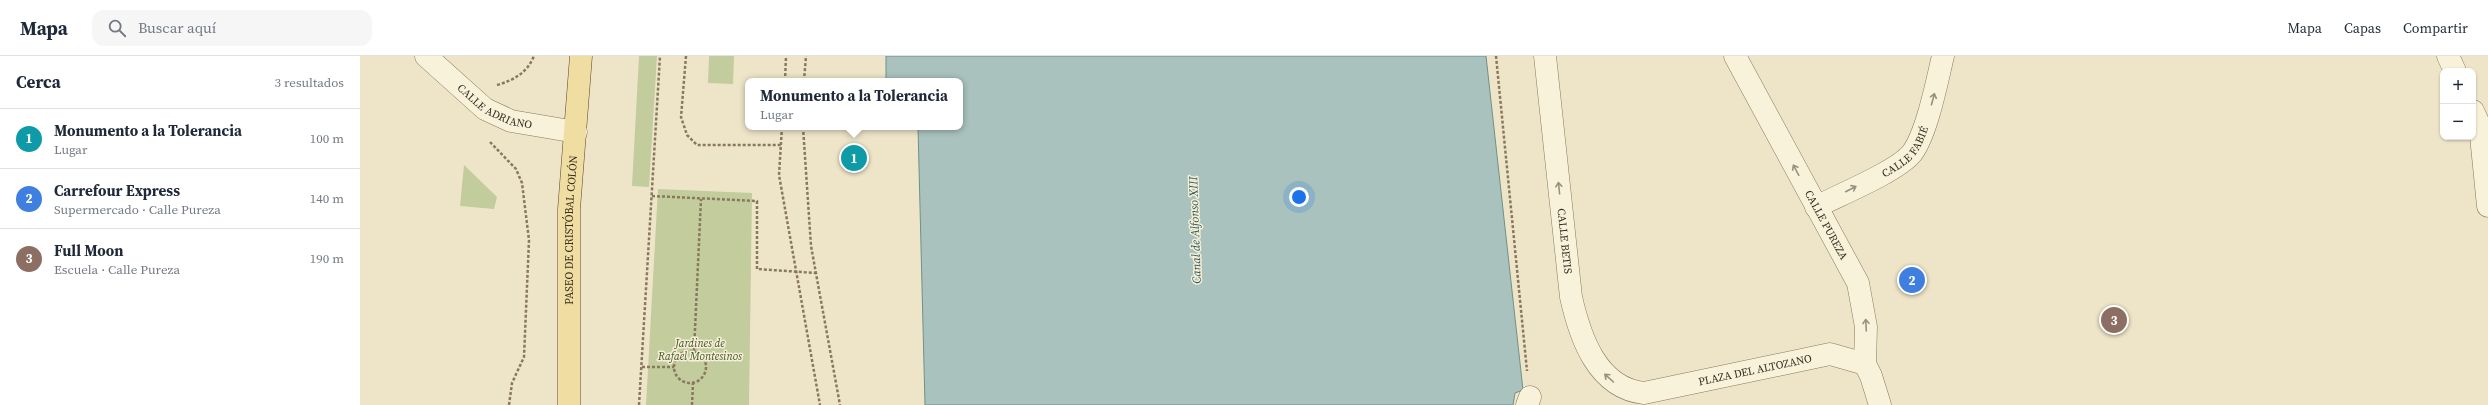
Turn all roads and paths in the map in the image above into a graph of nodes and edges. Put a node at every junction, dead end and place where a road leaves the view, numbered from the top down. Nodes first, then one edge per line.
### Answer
1 (426, 56) edge
2 (534, 56) edge
3 (581, 56) edge
4 (660, 56) edge
5 (686, 56) edge
6 (786, 56) edge
7 (806, 56) edge
8 (1496, 56) edge
9 (1545, 56) edge
10 (1735, 56) edge
11 (1943, 56) edge
12 (2448, 56) edge
13 (2454, 68) edge
14 (785, 78) edge
15 (804, 78) edge
16 (492, 85) dead end
17 (2476, 117) edge
18 (782, 130) edge
19 (803, 130) edge
20 (576, 132) junction
21 (487, 139) dead end
22 (781, 145) junction
23 (652, 196) junction
24 (701, 199) junction
25 (1816, 206) junction
26 (2488, 206) edge
27 (797, 272) junction
28 (816, 273) junction
29 (694, 351) junction
30 (1865, 364) junction
31 (642, 367) junction
32 (674, 368) junction
33 (693, 383) junction
34 (1644, 393) joint
35 (1528, 401) edge
36 (509, 405) edge
37 (569, 405) edge
38 (639, 405) edge
39 (692, 405) edge
40 (820, 405) edge
41 (840, 405) edge
42 (1880, 405) edge

1 - 20 street, CALLE ADRIANO
2 - 16 path
3 - 20 main road, PASEO DE CRISTÓBAL COLÓN
4 - 23 path
5 - 22 path
6 - 14 path
7 - 15 path
8 - 35 path
34 -> 9 street, CALLE BETIS
25 -> 10 street, CALLE PUREZA
25 -> 11 street, CALLE FABIÉ
12 - 13 street
17 - 26 street
18 - 22 path
19 - 28 path
20 - 37 main road, PASEO DE CRISTÓBAL COLÓN
21 - 36 path
22 - 27 path
23 - 24 path
23 - 31 path
24 - 27 path
24 - 29 path
30 -> 25 street, CALLE PUREZA
27 - 28 path
27 - 40 path
28 - 41 path
29 - 32 path
29 - 33 path
30 - 34 street, PLAZA DEL ALTOZANO
30 - 42 street, CALLE PUREZA
31 - 32 path
31 - 38 path
32 - 33 path
33 - 39 path

